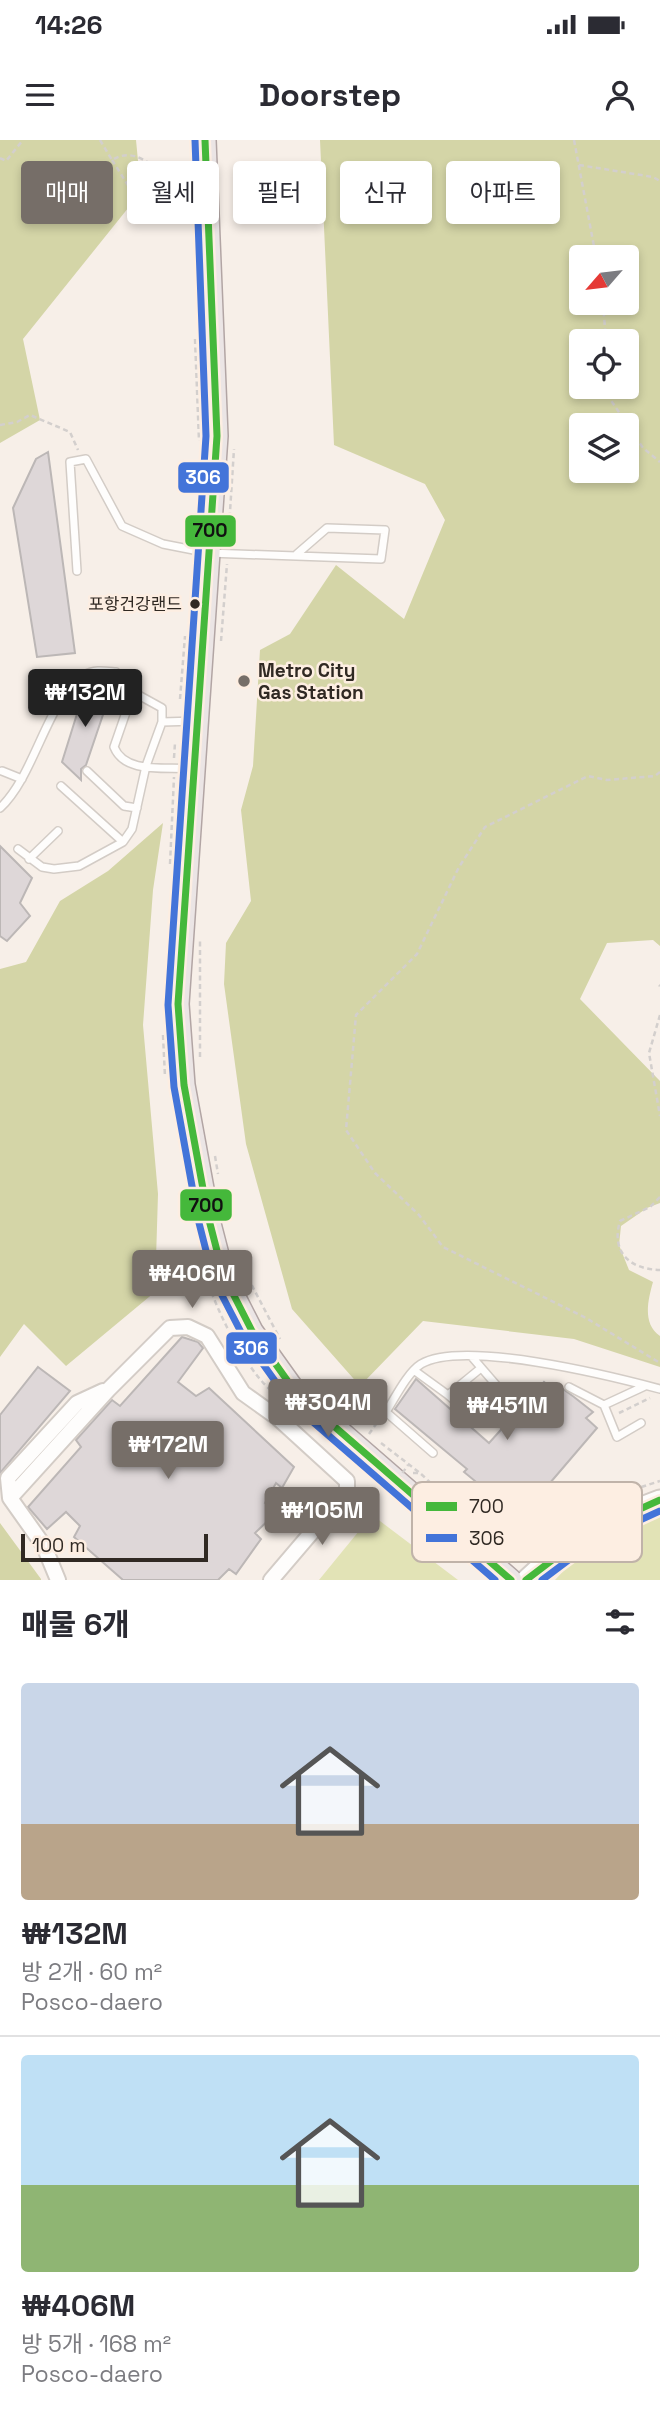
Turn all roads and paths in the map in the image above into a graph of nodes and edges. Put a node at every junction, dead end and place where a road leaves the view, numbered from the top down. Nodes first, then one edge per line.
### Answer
1 (23, 140) edge
2 (100, 140) edge
3 (205, 140) edge
4 (574, 140) edge
5 (0, 158) edge
6 (111, 160) junction
7 (145, 161) edge
8 (579, 165) junction
9 (660, 181) edge
10 (127, 184) edge
11 (594, 245) edge
12 (195, 328) dead end
13 (610, 399) edge
14 (0, 425) edge
15 (234, 446) dead end
16 (199, 448) dead end
17 (82, 460) junction
18 (660, 462) edge
19 (218, 553) junction
20 (298, 554) junction
21 (77, 571) dead end
22 (186, 631) dead end
23 (220, 650) dead end
24 (133, 692) junction
25 (180, 699) dead end
26 (196, 721) junction
27 (162, 722) junction
28 (175, 743) dead end
29 (174, 758) dead end
30 (146, 766) junction
31 (193, 769) junction
32 (2, 771) dead end
33 (87, 771) dead end
34 (660, 772) edge
35 (22, 779) junction
36 (61, 786) dead end
37 (0, 808) edge
38 (137, 808) junction
39 (58, 831) dead end
40 (122, 842) junction
41 (18, 849) dead end
42 (29, 859) junction
43 (200, 932) dead end
44 (660, 1015) edge
45 (200, 1062) dead end
46 (660, 1116) edge
47 (215, 1153) dead end
48 (219, 1179) dead end
49 (660, 1197) edge
50 (235, 1253) dead end
51 (660, 1270) edge
52 (285, 1348) dead end
53 (471, 1357) junction
54 (660, 1363) edge
55 (481, 1367) junction
56 (415, 1371) junction
57 (645, 1385) junction
58 (569, 1387) dead end
59 (659, 1392) edge
60 (448, 1395) junction
61 (604, 1405) junction
62 (386, 1412) junction
63 (609, 1419) junction
64 (641, 1423) dead end
65 (433, 1453) dead end
66 (398, 1456) junction
67 (408, 1465) junction
68 (420, 1473) junction
69 (429, 1482) edge
70 (388, 1494) dead end
71 (412, 1494) edge
72 (660, 1500) edge
73 (642, 1508) edge
74 (490, 1562) edge
75 (546, 1562) edge
76 (58, 1580) edge
77 (271, 1580) edge
78 (511, 1580) edge
79 (526, 1580) edge

1 - 5 path
2 - 6 path
3 - 19 main road
4 - 8 path
6 - 7 path
6 - 10 path
8 - 9 path
8 - 11 path
12 - 16 path
13 - 18 path
14 - 17 path
15 - 19 path
17 - 19 lane
17 - 21 lane
19 - 20 lane
19 - 23 path
19 - 26 main road
20 - 20 lane
22 - 25 path
24 - 27 lane
24 - 30 lane
24 - 35 lane
26 - 27 lane
26 - 31 main road
27 - 30 lane
28 - 29 path
30 - 31 lane
30 - 38 lane
31 - 71 main road
32 - 35 lane
33 - 38 lane
34 - 54 path
35 - 37 lane
36 - 40 lane
38 - 40 lane
39 - 42 lane
40 - 42 lane
41 - 42 lane
43 - 45 path
44 - 46 path
47 - 48 path
49 - 51 path
50 - 52 path
53 - 55 lane
53 - 56 lane
53 - 57 lane
55 - 60 lane
55 - 60 lane
56 - 60 lane
56 - 62 lane
57 - 59 lane
57 - 61 lane
58 - 61 lane
59 - 63 path
61 - 63 lane
62 - 65 lane
62 - 66 path
63 - 64 lane
66 - 67 path
66 - 68 path
67 - 68 path
67 - 70 path, bridge
68 - 69 path
72 - 73 main road
74 - 78 main road
75 - 79 main road
76 - 77 street

